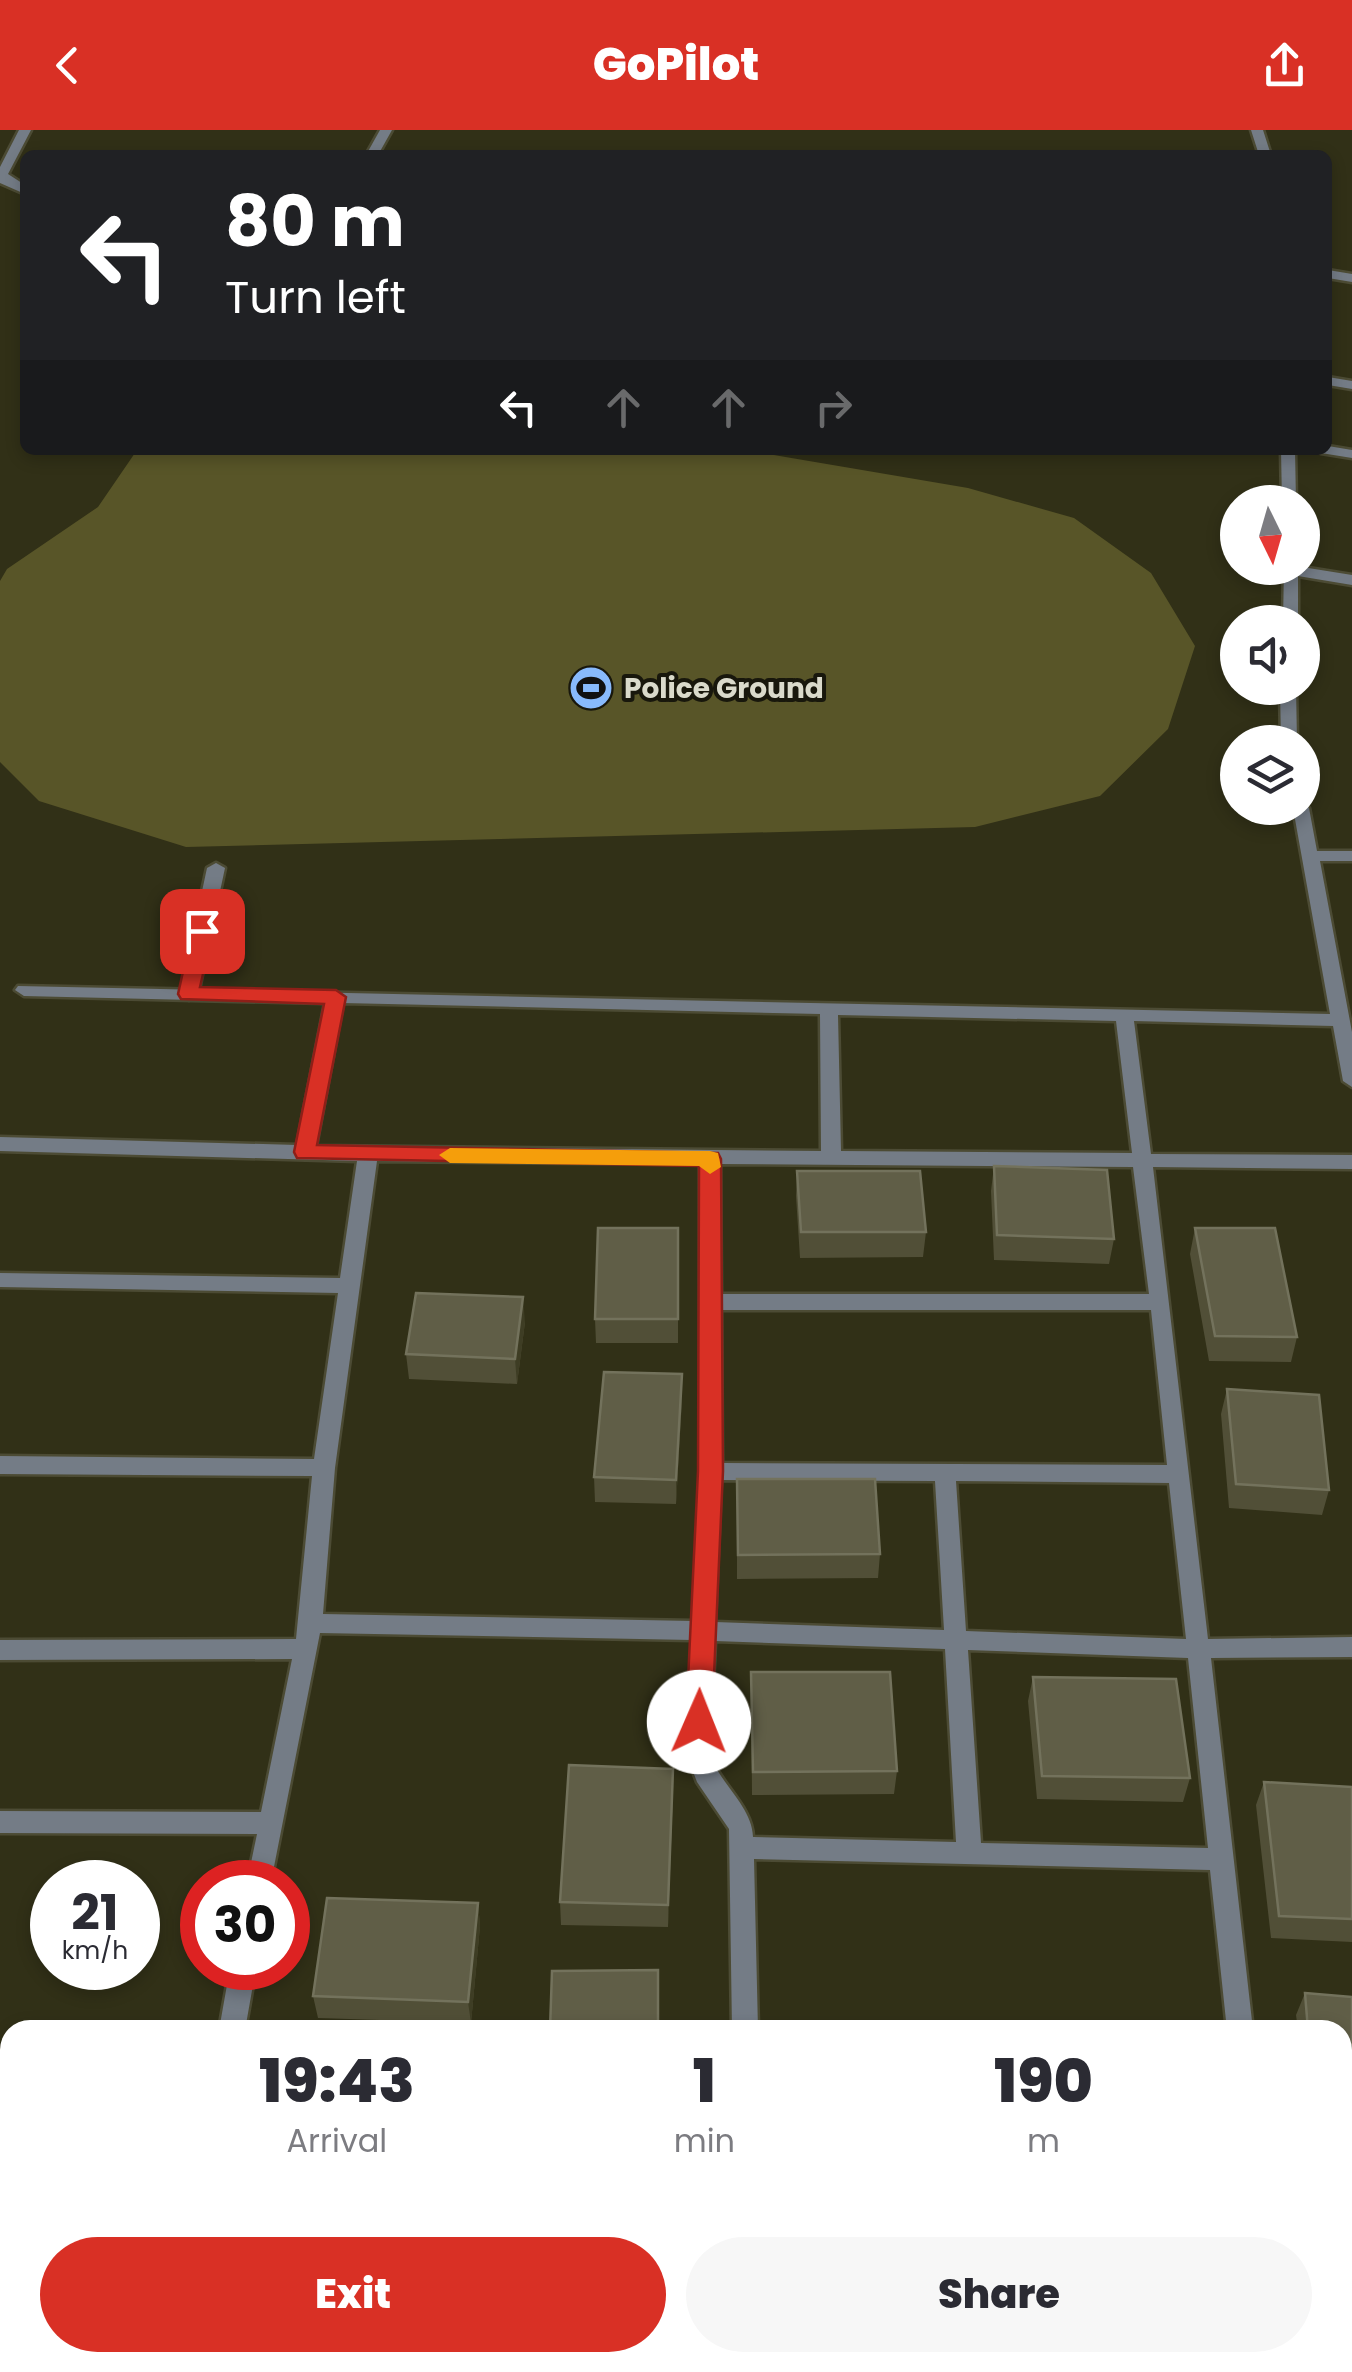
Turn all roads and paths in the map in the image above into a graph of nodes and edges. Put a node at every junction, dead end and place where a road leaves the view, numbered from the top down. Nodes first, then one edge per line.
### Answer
1 (25, 130) edge
2 (2, 178) edge
3 (1288, 455) edge
4 (1289, 485) edge
5 (1320, 574) edge
6 (1352, 580) edge
7 (1304, 825) edge
8 (1310, 856) junction
9 (1352, 856) edge
10 (216, 868) dead end
11 (24, 990) dead end
12 (188, 994) junction
13 (336, 997) junction
14 (829, 1008) junction
15 (1124, 1015) junction
16 (1340, 1020) junction
17 (1352, 1081) edge
18 (0, 1144) edge
19 (304, 1152) junction
20 (368, 1154) junction
21 (831, 1156) junction
22 (710, 1159) junction
23 (1144, 1159) junction
24 (1352, 1162) edge
25 (0, 1280) edge
26 (350, 1286) junction
27 (711, 1302) junction
28 (1160, 1302) junction
29 (0, 1465) edge
30 (324, 1468) junction
31 (710, 1471) junction
32 (945, 1472) junction
33 (1178, 1474) junction
34 (311, 1624) junction
35 (701, 1630) junction
36 (957, 1639) junction
37 (1352, 1647) edge
38 (306, 1649) junction
39 (1199, 1649) junction
40 (0, 1650) edge
41 (0, 1822) edge
42 (270, 1823) junction
43 (742, 1848) junction
44 (969, 1853) junction
45 (1222, 1859) junction
46 (263, 1860) edge
47 (239, 1990) edge
48 (234, 2020) edge
49 (745, 2020) edge
50 (1239, 2020) edge

1 - 2 street
3 - 4 street
5 - 6 street
7 - 8 street
8 - 9 street
8 - 16 street
10 - 12 street
11 - 12 street
12 - 13 street
13 - 14 street
13 - 19 street
14 - 15 street
14 - 21 street
15 - 16 street
15 - 23 street
16 - 17 street
18 - 19 street
19 - 20 street
20 - 22 street
20 - 26 street
21 - 22 street
21 - 23 street
22 - 27 street
23 - 24 street
23 - 28 street
25 - 26 street
26 - 30 street
27 - 28 street
27 - 31 street
28 - 33 street
29 - 30 street
30 - 34 street
31 - 32 street
31 - 35 street
32 - 33 street
32 - 36 street
33 - 39 street
34 - 35 street
34 - 38 street
35 - 36 street
35 - 43 street
36 - 39 street
36 - 44 street
37 - 39 street
38 - 40 street
38 - 42 street
39 - 45 street
41 - 42 street
42 - 46 street
43 - 44 street
43 - 49 street
44 - 45 street
45 - 50 street
47 - 48 street

